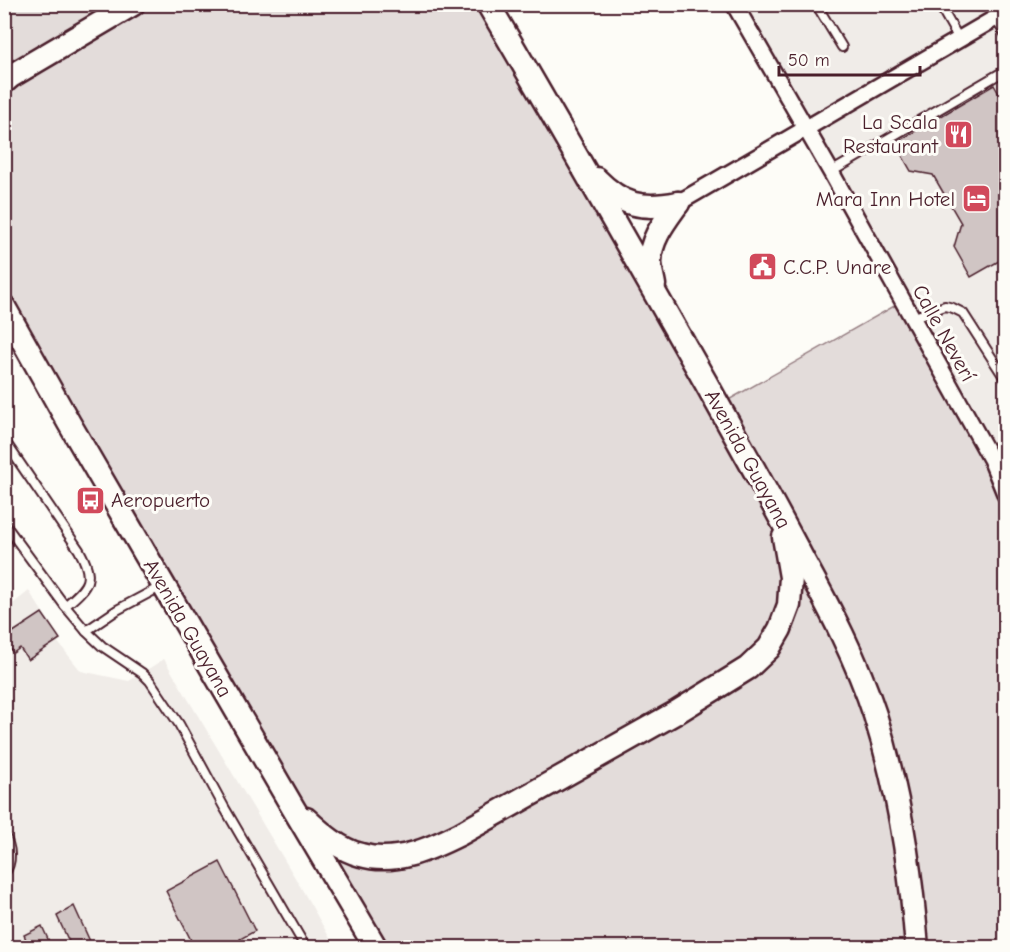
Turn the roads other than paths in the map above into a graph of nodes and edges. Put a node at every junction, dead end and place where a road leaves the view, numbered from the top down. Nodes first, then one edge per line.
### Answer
1 (133, 4) edge
2 (488, 4) edge
3 (734, 4) edge
4 (816, 4) edge
5 (939, 4) edge
6 (1000, 15) edge
7 (1005, 35) edge
8 (958, 39) junction
9 (842, 47) dead end
10 (1005, 70) edge
11 (4, 82) edge
12 (806, 128) junction
13 (583, 166) junction
14 (831, 172) junction
15 (678, 202) junction
16 (655, 293) junction
17 (4, 307) edge
18 (912, 318) junction
19 (1005, 380) edge
20 (4, 440) edge
21 (1005, 496) edge
22 (781, 519) junction
23 (4, 523) edge
24 (164, 585) junction
25 (65, 606) junction
26 (86, 631) junction
27 (292, 806) junction
28 (4, 834) edge
29 (4, 874) edge
30 (306, 948) edge
31 (376, 948) edge
32 (917, 948) edge

1 - 11 main road
2 - 13 main road, Avenida Guayana
3 - 12 street, Calle Neverí
4 - 9 lane
5 - 8 lane
6 - 7 lane
6 - 8 street
8 - 12 street
10 - 14 lane
12 - 14 street, Calle Neverí
12 - 15 street
13 - 15 main road
13 - 16 main road, Avenida Guayana
14 - 18 street, Calle Neverí
15 - 16 main road
16 - 22 main road, Avenida Guayana
17 - 24 main road, Avenida Guayana
18 - 19 lane
18 - 21 street, Calle Neverí
20 - 25 lane
22 - 27 main road
22 - 32 main road, Avenida Guayana
23 - 25 lane
24 - 26 lane
24 - 27 main road, Avenida Guayana
25 - 26 lane
26 - 30 lane
27 - 31 main road, Avenida Guayana
28 - 29 lane

